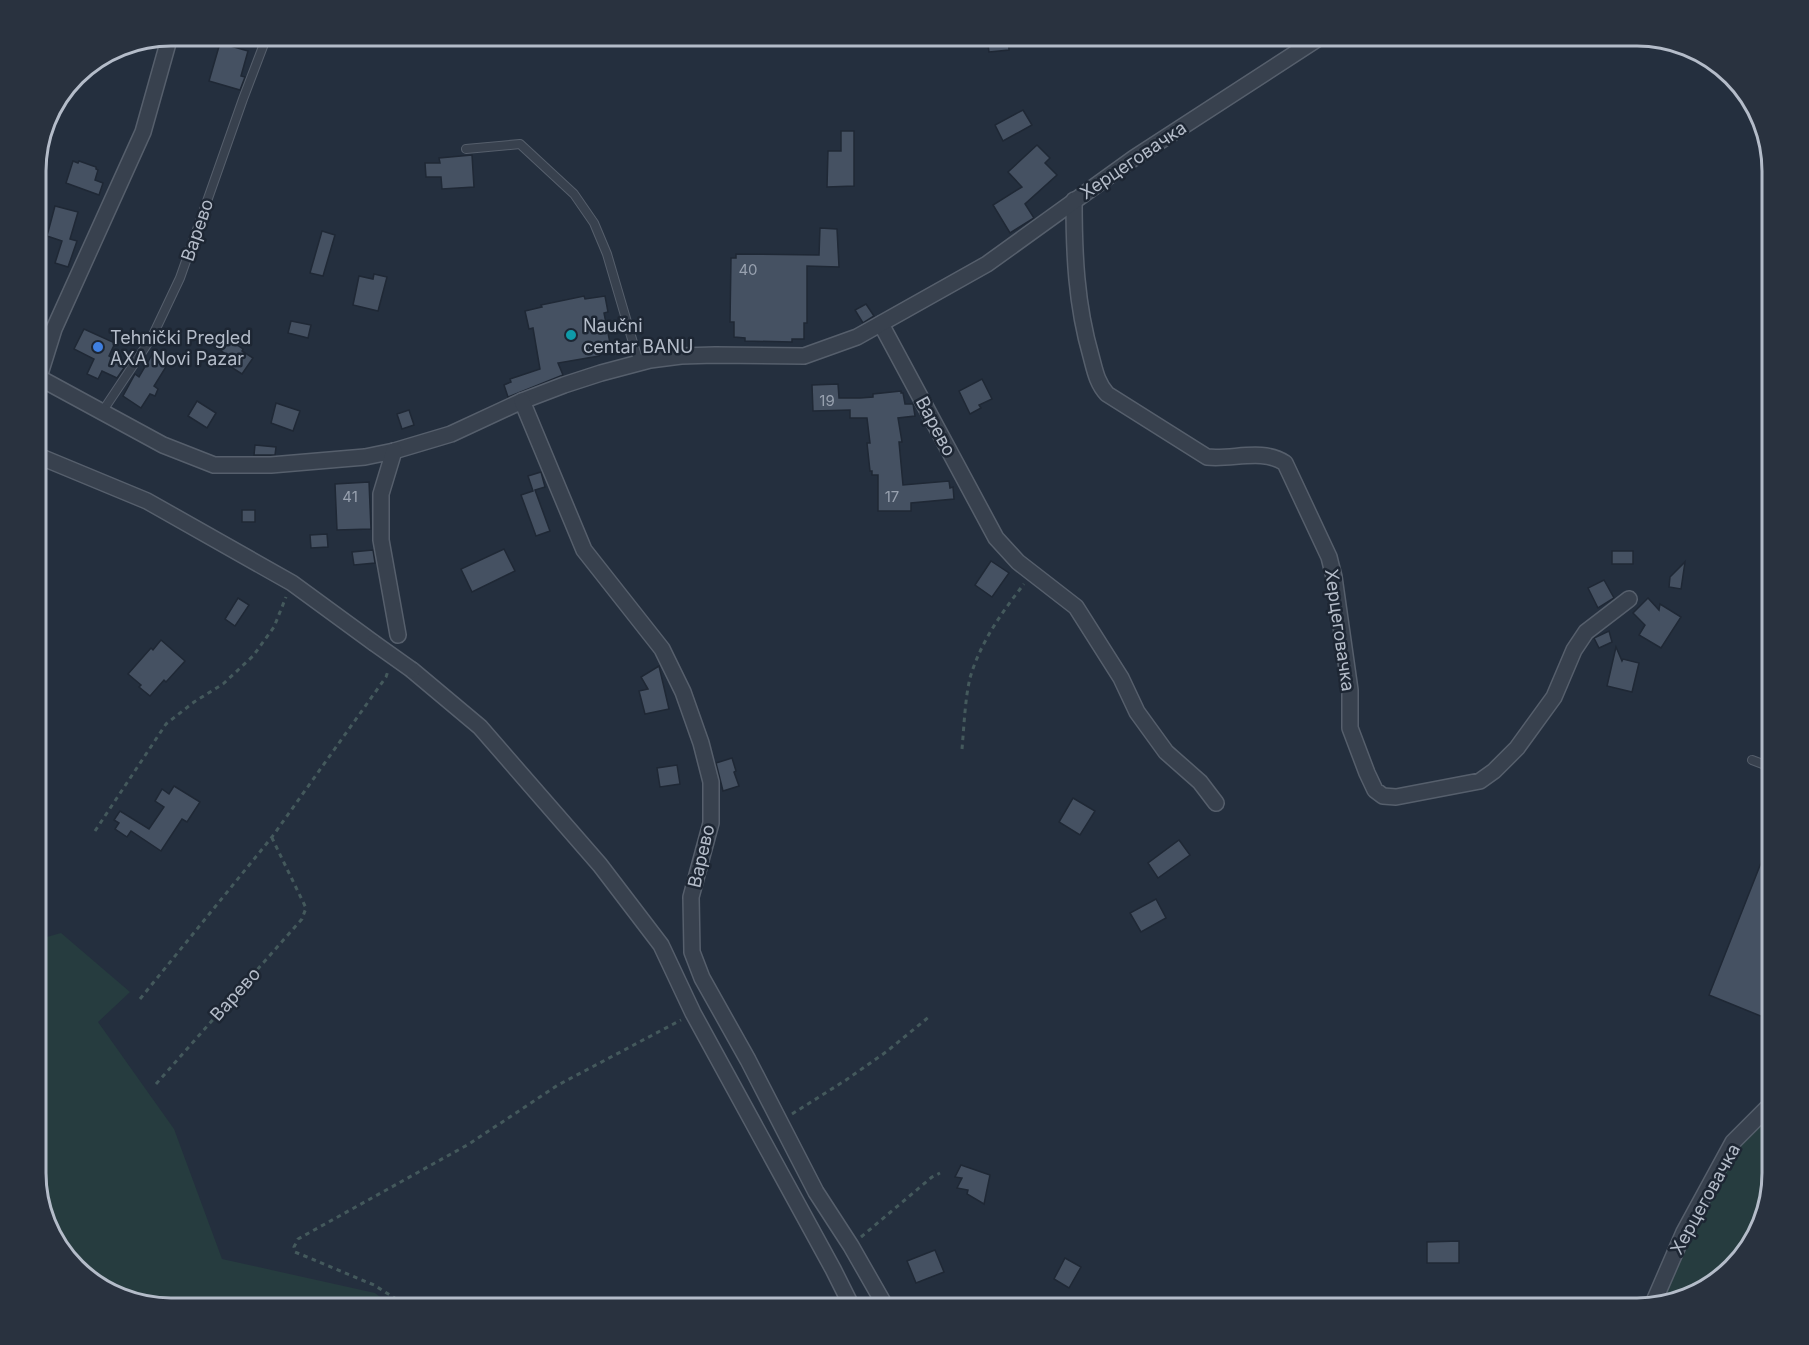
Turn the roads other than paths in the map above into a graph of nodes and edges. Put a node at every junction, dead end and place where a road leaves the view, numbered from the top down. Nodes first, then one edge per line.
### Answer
1 (167, 47) edge
2 (263, 47) edge
3 (1305, 47) edge
4 (466, 149) dead end
5 (1074, 200) junction
6 (881, 324) junction
7 (47, 349) edge
8 (639, 363) junction
9 (47, 382) edge
10 (522, 401) junction
11 (102, 412) junction
12 (394, 452) junction
13 (47, 460) edge
14 (1629, 599) dead end
15 (398, 635) dead end
16 (1752, 760) dead end
17 (1762, 764) edge
18 (1216, 803) dead end
19 (702, 978) junction
20 (680, 985) junction
21 (1762, 1113) edge
22 (1656, 1297) edge
23 (848, 1298) edge
24 (881, 1298) edge

1 - 7 street
2 - 11 lane, Варево
3 - 5 street, Херцеговачка
4 - 8 lane
5 - 6 street
5 - 14 street, Херцеговачка
6 - 8 street
6 - 18 street, Варево
8 - 10 street
9 - 11 street
10 - 12 street
10 - 19 street, Варево
11 - 12 street
12 - 15 street
13 - 20 street, bridge
16 - 17 lane
19 - 20 street
19 - 24 street, Варево
20 - 23 street
21 - 22 street, Херцеговачка

